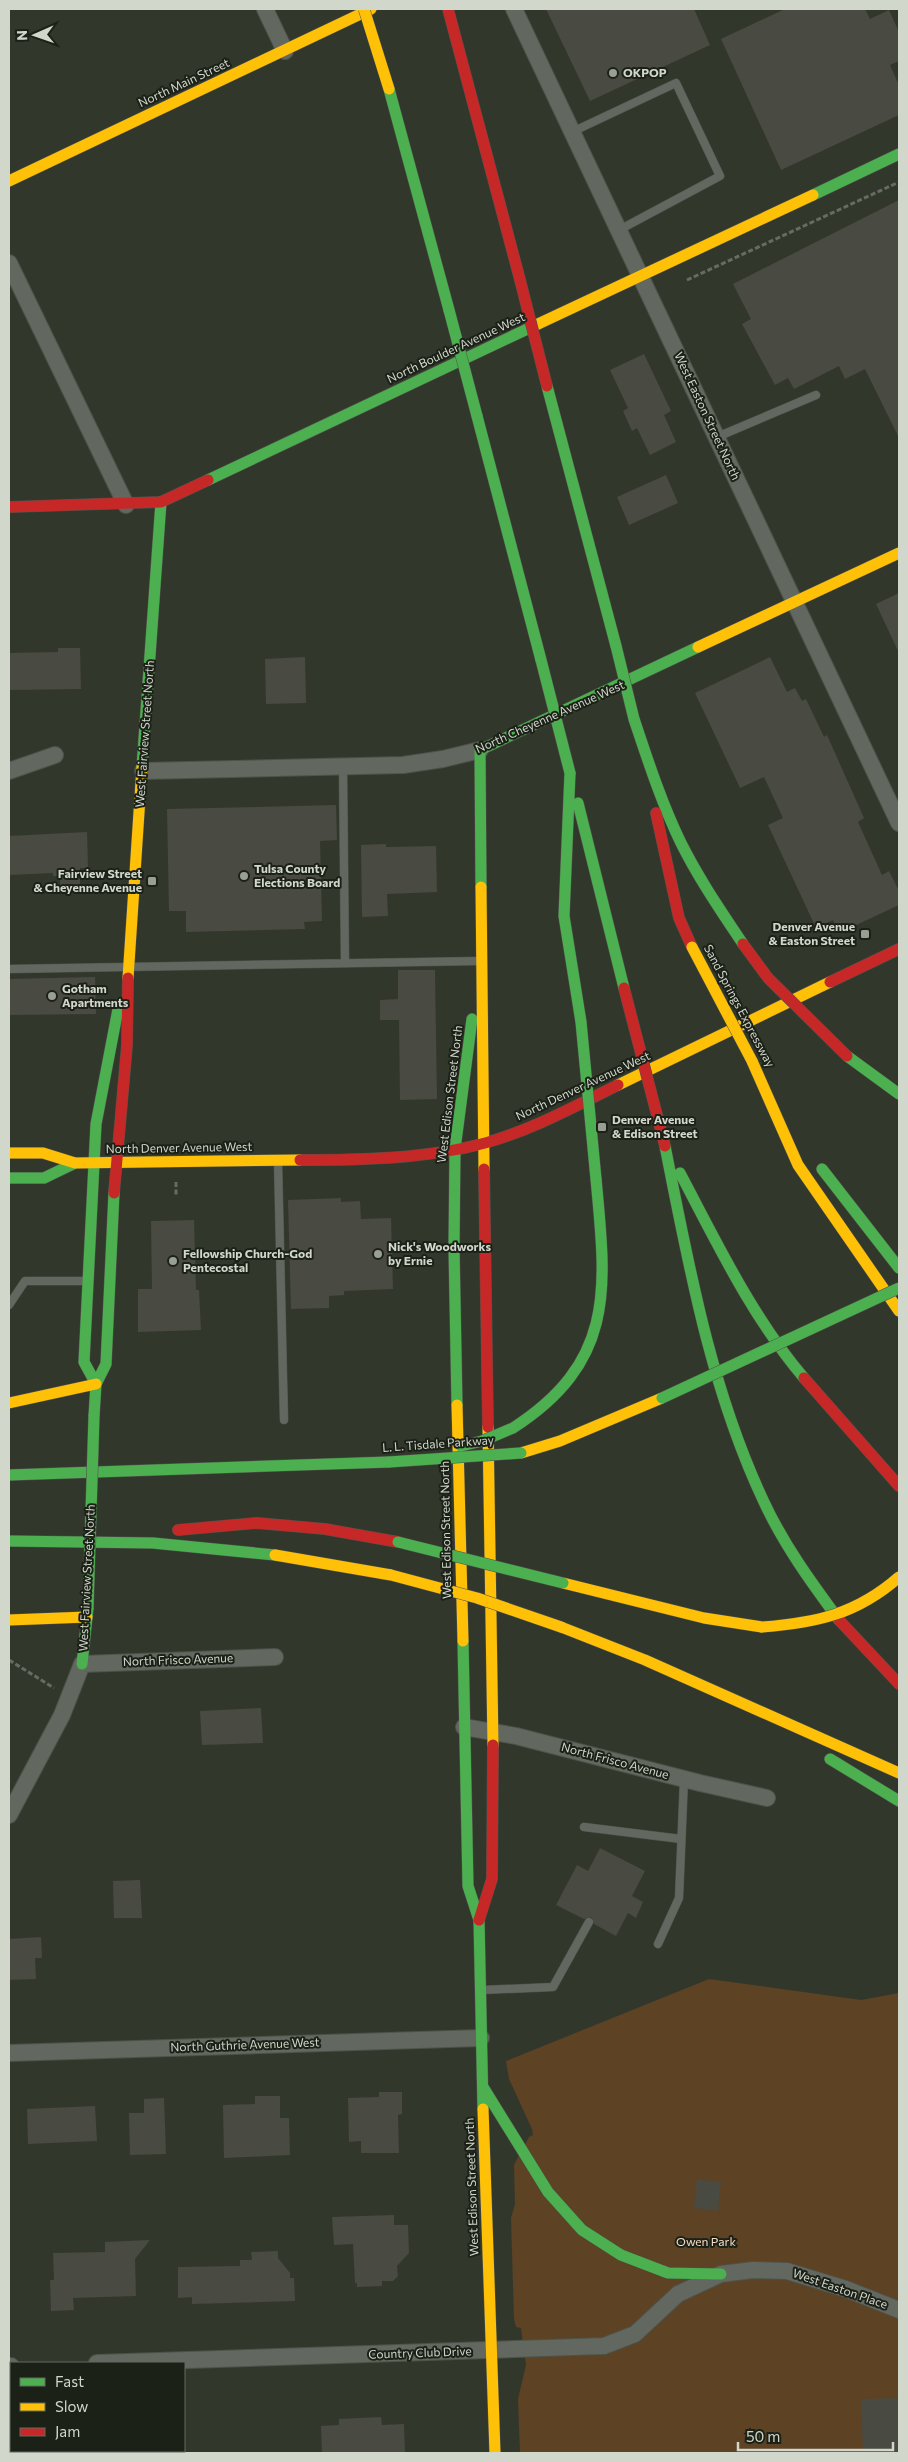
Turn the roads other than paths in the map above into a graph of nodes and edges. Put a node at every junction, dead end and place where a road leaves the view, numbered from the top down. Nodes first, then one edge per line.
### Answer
1 (265, 9) edge
2 (364, 9) edge
3 (371, 9) edge
4 (514, 9) edge
5 (448, 10) edge
6 (285, 50) junction
7 (572, 132) junction
8 (899, 154) edge
9 (9, 181) edge
10 (618, 230) junction
11 (9, 263) edge
12 (641, 276) junction
13 (816, 395) dead end
14 (716, 437) junction
15 (161, 502) junction
16 (126, 504) junction
17 (9, 507) edge
18 (899, 552) edge
19 (795, 603) junction
20 (634, 719) junction
21 (480, 750) junction
22 (55, 755) dead end
23 (343, 767) junction
24 (9, 771) edge
25 (142, 771) junction
26 (570, 773) junction
27 (899, 824) edge
28 (899, 949) edge
29 (482, 961) junction
30 (345, 963) junction
31 (128, 966) junction
32 (9, 969) edge
33 (752, 1061) junction
34 (899, 1094) edge
35 (801, 1142) dead end
36 (485, 1143) junction
37 (665, 1146) junction
38 (455, 1149) junction
39 (9, 1153) edge
40 (278, 1160) junction
41 (93, 1162) junction
42 (115, 1162) junction
43 (816, 1162) dead end
44 (75, 1163) junction
45 (9, 1178) edge
46 (899, 1268) edge
47 (88, 1282) junction
48 (899, 1288) edge
49 (899, 1301) edge
50 (9, 1305) edge
51 (899, 1311) edge
52 (841, 1317) junction
53 (96, 1384) junction
54 (9, 1404) edge
55 (284, 1420) dead end
56 (389, 1462) junction
57 (9, 1475) edge
58 (899, 1486) edge
59 (57, 1540) junction
60 (9, 1542) edge
61 (899, 1578) edge
62 (87, 1613) junction
63 (9, 1620) edge
64 (275, 1657) dead end
65 (82, 1664) junction
66 (899, 1684) edge
67 (737, 1702) junction
68 (464, 1726) junction
69 (493, 1730) junction
70 (899, 1774) edge
71 (684, 1779) junction
72 (767, 1798) dead end
73 (899, 1801) edge
74 (9, 1815) edge
75 (584, 1827) dead end
76 (681, 1839) junction
77 (479, 1920) junction
78 (589, 1922) dead end
79 (658, 1944) dead end
80 (480, 1990) junction
81 (481, 2038) junction
82 (9, 2053) edge
83 (482, 2087) junction
84 (721, 2274) junction
85 (899, 2310) edge
86 (492, 2351) junction
87 (130, 2362) edge
88 (495, 2453) edge

1 - 6 street
2 - 26 main road, bridge
3 - 6 main road, North Main Street
4 - 7 street, West Easton Street North
5 - 20 main road, bridge
6 - 9 main road, North Main Street
7 - 10 street, West Easton Street North
7 - 10 lane
8 - 12 main road, North Boulder Avenue West
10 - 12 street, West Easton Street North
11 - 16 street
12 - 14 street, West Easton Street North
12 - 15 main road, North Boulder Avenue West
13 - 14 lane
14 - 19 street, West Easton Street North
15 - 16 main road, North Boulder Avenue West
15 - 25 main road, West Fairview Street North
16 - 17 main road, North Boulder Avenue West
18 - 19 main road, North Cheyenne Avenue West
19 - 21 main road, North Cheyenne Avenue West
19 - 27 street, West Easton Street North
20 - 33 main road, Sand Springs Expressway, bridge
20 - 34 main road, bridge
21 - 23 street, North Cheyenne Avenue West
21 - 29 main road, West Edison Street North
22 - 24 street
23 - 25 street, North Cheyenne Avenue West
23 - 30 lane
25 - 31 main road, West Fairview Street North
26 - 37 main road, bridge
26 - 56 main road, bridge
28 - 36 main road, North Denver Avenue West
29 - 30 lane
29 - 36 main road, West Edison Street North
29 - 38 main road, West Edison Street North
30 - 31 lane
31 - 32 lane
31 - 41 main road, West Fairview Street North
31 - 42 main road, West Fairview Street North
33 - 35 main road, Sand Springs Expressway
33 - 51 main road
36 - 38 main road, North Denver Avenue West
36 - 69 main road, West Edison Street North
37 - 58 main road
37 - 66 main road
38 - 40 main road, North Denver Avenue West
38 - 68 main road, West Edison Street North
39 - 44 main road, North Denver Avenue West
40 - 42 main road, North Denver Avenue West
40 - 55 lane
41 - 42 main road, North Denver Avenue West
41 - 44 main road, North Denver Avenue West
41 - 47 main road, West Fairview Street North
42 - 53 main road, West Fairview Street North
43 - 46 main road
44 - 45 main road, North Denver Avenue West
47 - 50 lane
47 - 53 main road, West Fairview Street North
48 - 52 main road, bridge
49 - 52 main road
52 - 56 main road, L. L. Tisdale Parkway, bridge
53 - 54 main road
53 - 62 main road, West Fairview Street North, bridge
56 - 57 main road, L. L. Tisdale Parkway
59 - 60 main road
59 - 61 main road, bridge
59 - 67 main road, bridge
62 - 63 main road
62 - 65 main road, West Fairview Street North
64 - 65 street, North Frisco Avenue
65 - 74 street, West Fairview Street North
67 - 70 main road
67 - 73 main road
68 - 69 street, North Frisco Avenue
68 - 77 main road, West Edison Street North
69 - 71 street, North Frisco Avenue
69 - 77 main road, West Edison Street North
71 - 72 street, North Frisco Avenue
71 - 76 lane
75 - 76 lane
76 - 79 lane
77 - 80 main road, West Edison Street North
78 - 80 lane
80 - 81 main road, West Edison Street North
81 - 82 street, North Guthrie Avenue West
81 - 83 main road, West Edison Street North
83 - 84 main road
83 - 86 main road, West Edison Street North
84 - 85 street, West Easton Place
84 - 86 street, Country Club Drive
86 - 87 street, Country Club Drive
86 - 88 main road, West Edison Street North

